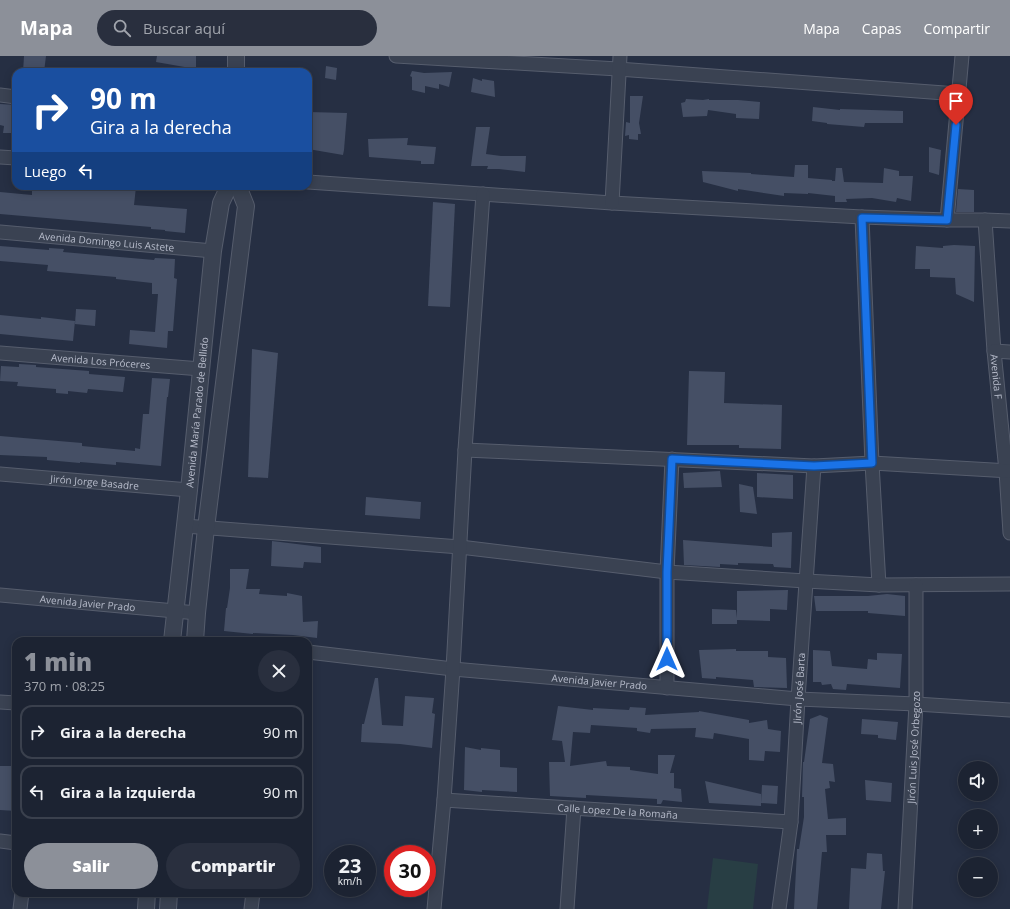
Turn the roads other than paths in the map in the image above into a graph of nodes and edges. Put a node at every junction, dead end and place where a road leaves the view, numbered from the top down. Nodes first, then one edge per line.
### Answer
1 (236, 56) edge
2 (396, 56) edge
3 (620, 56) edge
4 (962, 56) edge
5 (236, 68) edge
6 (618, 69) junction
7 (958, 94) junction
8 (0, 95) edge
9 (12, 96) edge
10 (0, 157) edge
11 (12, 158) edge
12 (312, 182) edge
13 (227, 190) edge
14 (240, 190) edge
15 (483, 194) junction
16 (612, 204) junction
17 (862, 218) junction
18 (947, 220) junction
19 (985, 220) junction
20 (1010, 221) edge
21 (0, 232) edge
22 (213, 251) junction
23 (994, 351) junction
24 (1010, 352) edge
25 (0, 353) edge
26 (201, 369) junction
27 (465, 450) junction
28 (672, 459) junction
29 (872, 463) junction
30 (814, 466) junction
31 (1008, 471) edge
32 (0, 474) edge
33 (189, 490) junction
34 (185, 526) junction
35 (206, 528) junction
36 (1010, 533) edge
37 (460, 547) junction
38 (667, 572) junction
39 (806, 581) junction
40 (1010, 584) edge
41 (879, 585) junction
42 (916, 585) junction
43 (0, 594) edge
44 (176, 611) junction
45 (197, 613) junction
46 (173, 637) edge
47 (195, 637) edge
48 (312, 652) edge
49 (453, 669) junction
50 (667, 688) junction
51 (798, 699) junction
52 (0, 702) edge
53 (12, 703) edge
54 (916, 704) junction
55 (1010, 710) edge
56 (444, 800) junction
57 (574, 808) junction
58 (791, 822) junction
59 (0, 841) edge
60 (12, 842) edge
61 (22, 897) edge
62 (147, 897) edge
63 (169, 897) edge
64 (252, 897) edge
65 (20, 909) edge
66 (146, 909) edge
67 (168, 909) edge
68 (251, 909) edge
69 (434, 909) edge
70 (567, 909) edge
71 (779, 909) edge
72 (905, 909) edge

1 - 5 street
2 - 6 street
3 - 6 street
4 - 7 street
6 - 7 street
6 - 16 street
7 - 18 street
8 - 9 street
10 - 11 street
12 - 15 street
13 - 22 street, Avenida María Parado de Bellido
14 - 35 street
15 - 16 street
15 - 27 street
16 - 17 street
17 - 18 street
17 - 29 street
18 - 19 street
19 - 20 street
19 - 23 street, Avenida F
21 - 22 street, Avenida Domingo Luis Astete
22 - 26 street, Avenida María Parado de Bellido
23 - 24 street
23 - 31 street, Avenida F
25 - 26 street, Avenida Los Próceres
26 - 33 street, Avenida María Parado de Bellido
27 - 28 street
27 - 37 street
28 - 30 street
28 - 38 street
29 - 30 street
29 - 31 street
29 - 41 street
30 - 39 street, Jirón José Barta
31 - 36 street, Avenida F
32 - 33 street, Jirón Jorge Basadre
33 - 34 street, Avenida María Parado de Bellido
34 - 35 street
34 - 44 street, Avenida María Parado de Bellido
35 - 37 street
35 - 45 street
37 - 38 street
37 - 49 street
38 - 39 street
38 - 50 street
39 - 41 street
39 - 51 street, Jirón José Barta
40 - 42 street
41 - 42 street
42 - 54 street, Jirón Luis José Orbegozo
43 - 44 street, Avenida Javier Prado
44 - 45 street, Avenida Javier Prado
44 - 46 street, Avenida María Parado de Bellido
45 - 47 street
48 - 49 street, Avenida Javier Prado
49 - 50 street, Avenida Javier Prado
49 - 56 street
50 - 51 street, Avenida Javier Prado
51 - 54 street, Avenida Javier Prado
51 - 58 street, Jirón José Barta
52 - 53 street
54 - 55 street, Avenida Javier Prado
54 - 72 street, Jirón Luis José Orbegozo
56 - 57 street, Calle Lopez De la Romaña
56 - 69 street
57 - 58 street, Calle Lopez De la Romaña
57 - 70 street
58 - 71 street, Jirón José Barta
59 - 60 street
61 - 65 street
62 - 66 street
63 - 67 street
64 - 68 street

